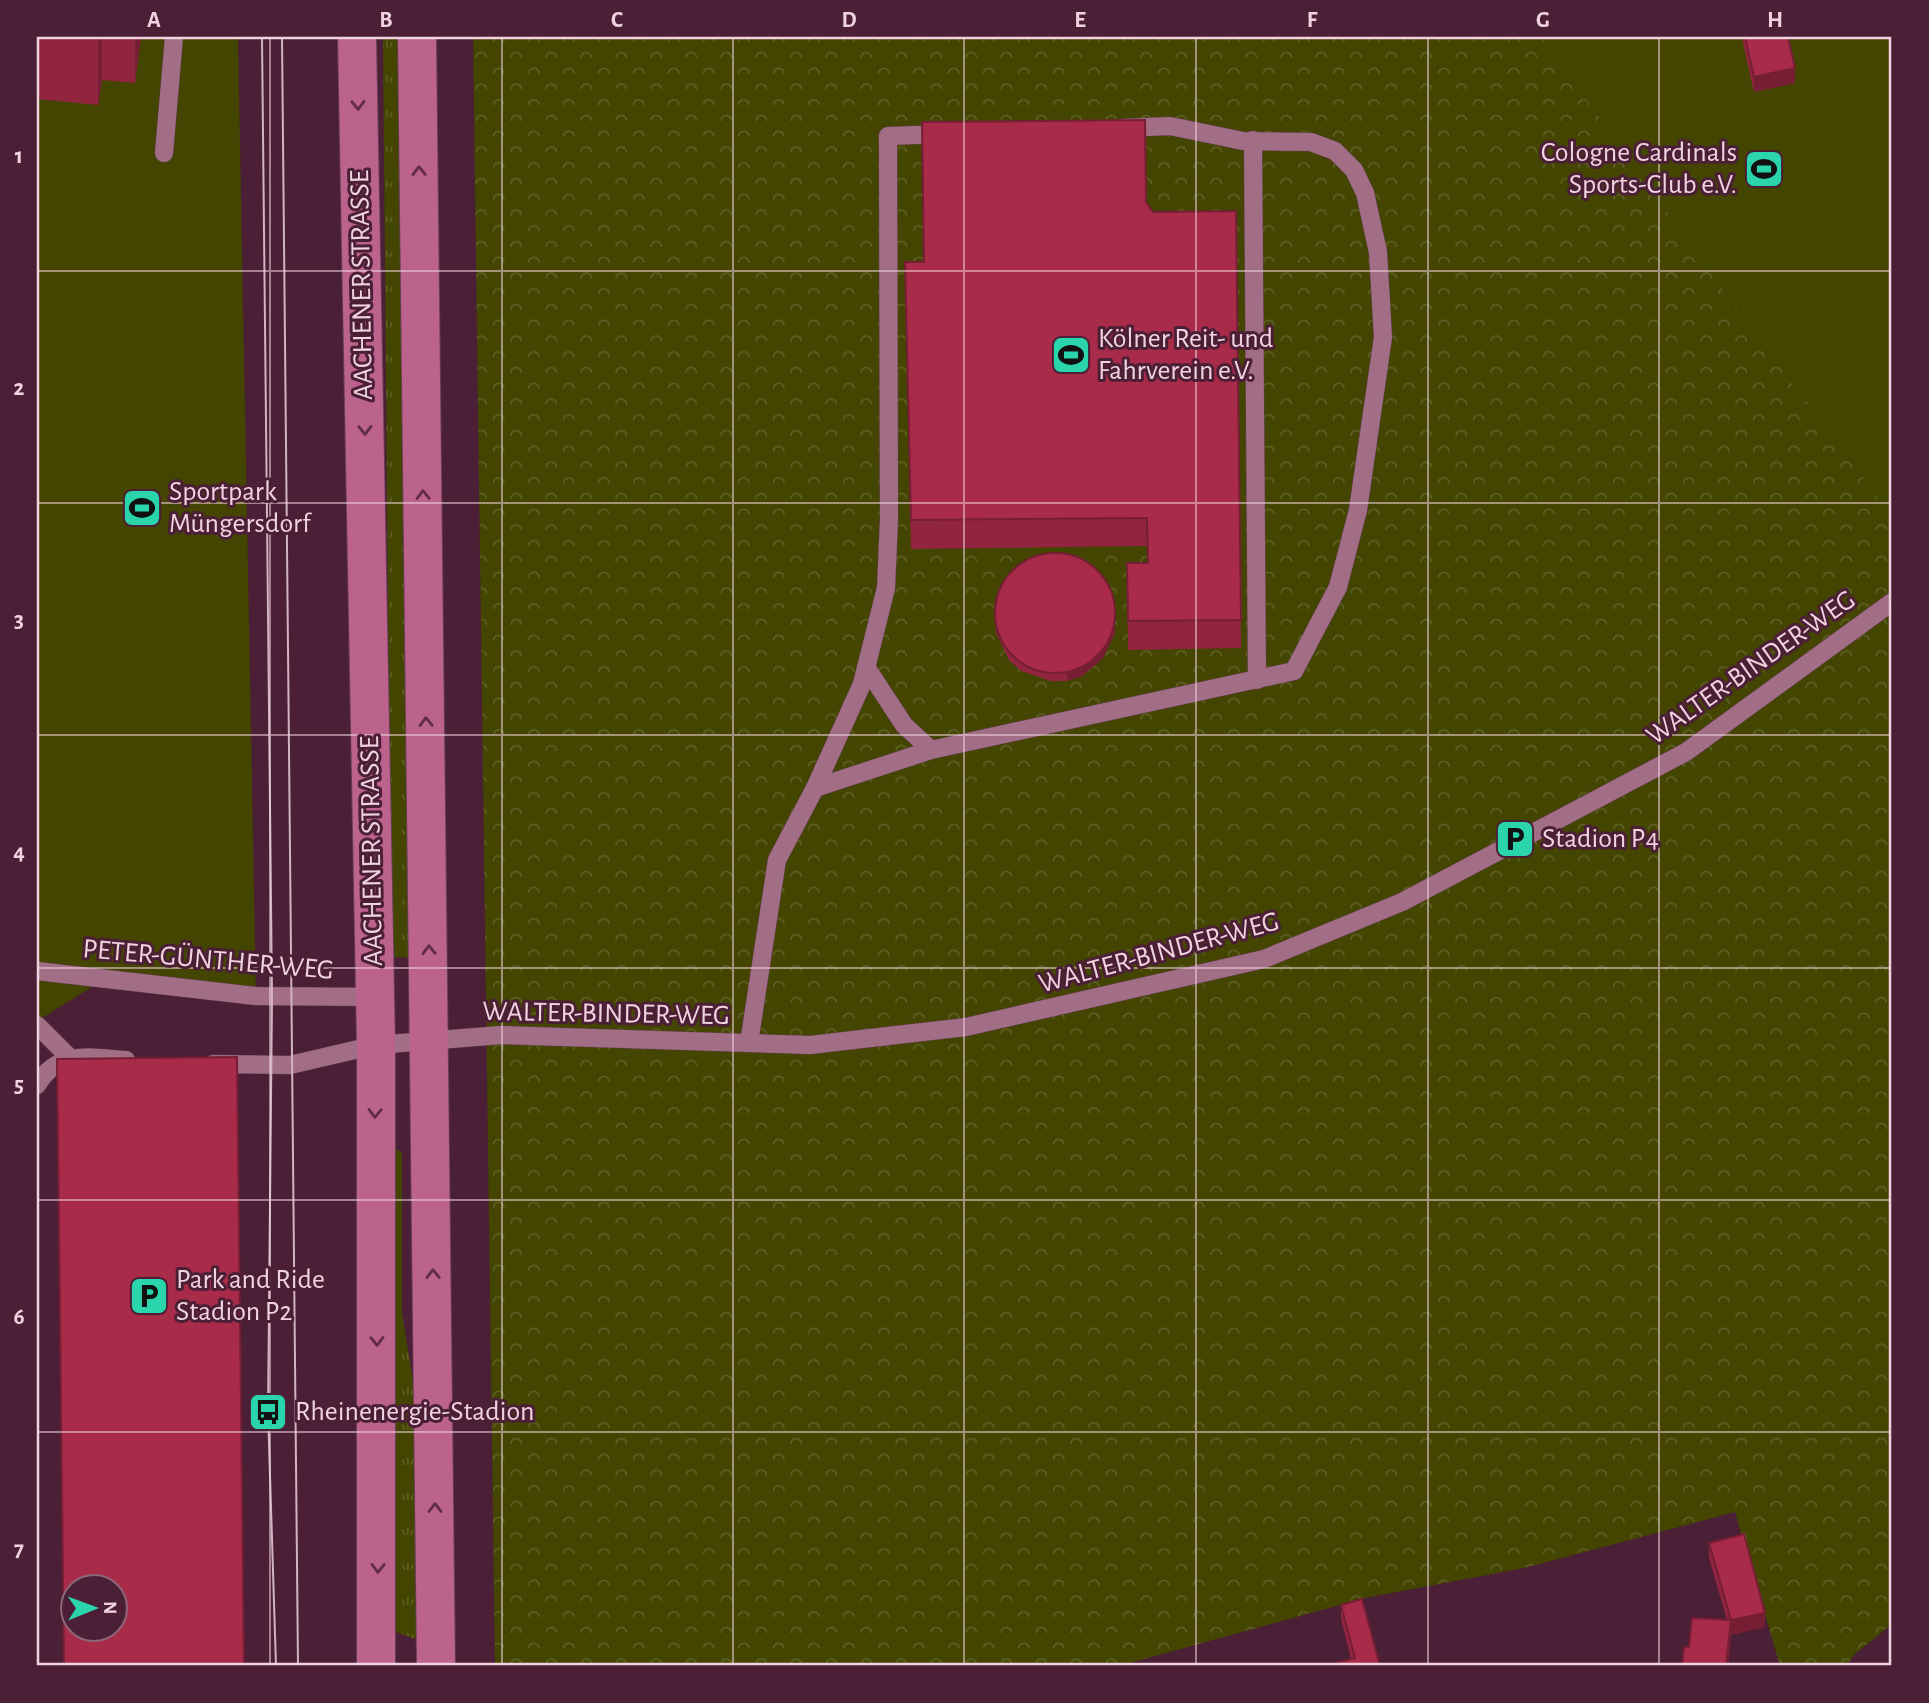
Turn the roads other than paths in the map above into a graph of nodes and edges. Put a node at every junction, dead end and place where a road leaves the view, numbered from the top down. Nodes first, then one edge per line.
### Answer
1 (174, 37) edge
2 (357, 37) edge
3 (417, 37) edge
4 (1103, 128) edge
5 (968, 133) edge
6 (1253, 140) junction
7 (164, 153) dead end
8 (1892, 602) edge
9 (866, 667) junction
10 (1257, 680) junction
11 (931, 750) junction
12 (815, 788) junction
13 (37, 971) edge
14 (375, 997) junction
15 (37, 1025) edge
16 (430, 1040) junction
17 (749, 1043) junction
18 (376, 1045) junction
19 (69, 1057) junction
20 (194, 1066) edge
21 (100, 1075) edge
22 (37, 1085) edge
23 (376, 1666) edge
24 (436, 1666) edge

1 - 7 lane
2 -> 14 main road, AACHENER STRASSE
16 -> 3 main road, AACHENER STRASSE
4 - 6 lane
5 - 9 lane
6 - 10 lane
6 - 10 lane
8 - 17 lane, WALTER-BINDER-WEG
9 - 11 lane
9 - 12 lane
10 - 11 lane
11 - 12 lane
12 - 17 lane
13 - 14 lane, PETER-GÜNTHER-WEG
14 - 18 main road, AACHENER STRASSE
15 - 19 lane
16 - 17 lane, WALTER-BINDER-WEG
16 - 18 lane, WALTER-BINDER-WEG
24 -> 16 main road, AACHENER STRASSE
18 - 20 lane, WALTER-BINDER-WEG
18 -> 23 main road, AACHENER STRASSE
19 - 21 lane
19 - 22 lane

